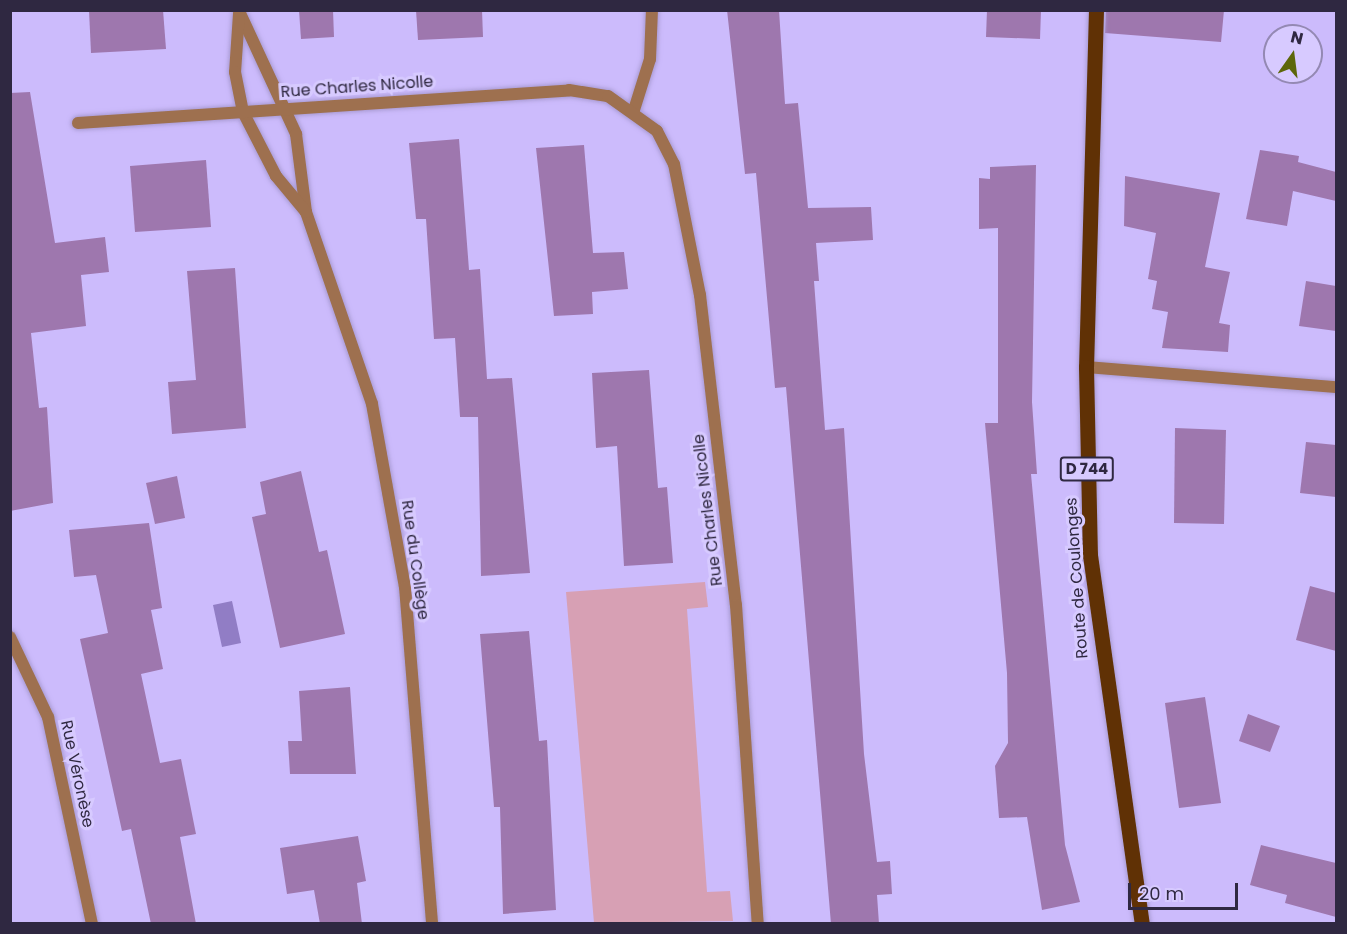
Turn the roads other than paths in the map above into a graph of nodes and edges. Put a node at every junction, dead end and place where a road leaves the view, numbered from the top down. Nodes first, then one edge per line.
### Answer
1 (652, 10) edge
2 (1096, 10) edge
3 (239, 11) edge
4 (285, 108) junction
5 (634, 110) junction
6 (243, 112) junction
7 (78, 123) dead end
8 (306, 212) junction
9 (1086, 367) junction
10 (1336, 387) edge
11 (10, 637) edge
12 (92, 924) edge
13 (432, 924) edge
14 (758, 924) edge
15 (1142, 924) edge

1 - 5 street
2 - 9 main road, Route de Coulonges / D 744
3 - 4 street, Rue du Collège
3 - 6 street, Rue du Collège
4 - 5 street, Rue Charles Nicolle
4 - 6 street, Rue Charles Nicolle
4 - 8 street, Rue du Collège
5 - 14 street, Rue Charles Nicolle
6 - 7 street, Rue Charles Nicolle
6 - 8 street, Rue du Collège
8 - 13 street, Rue du Collège
9 - 10 street
9 - 15 main road, Route de Coulonges / D 744
11 - 12 street, Rue Véronèse

